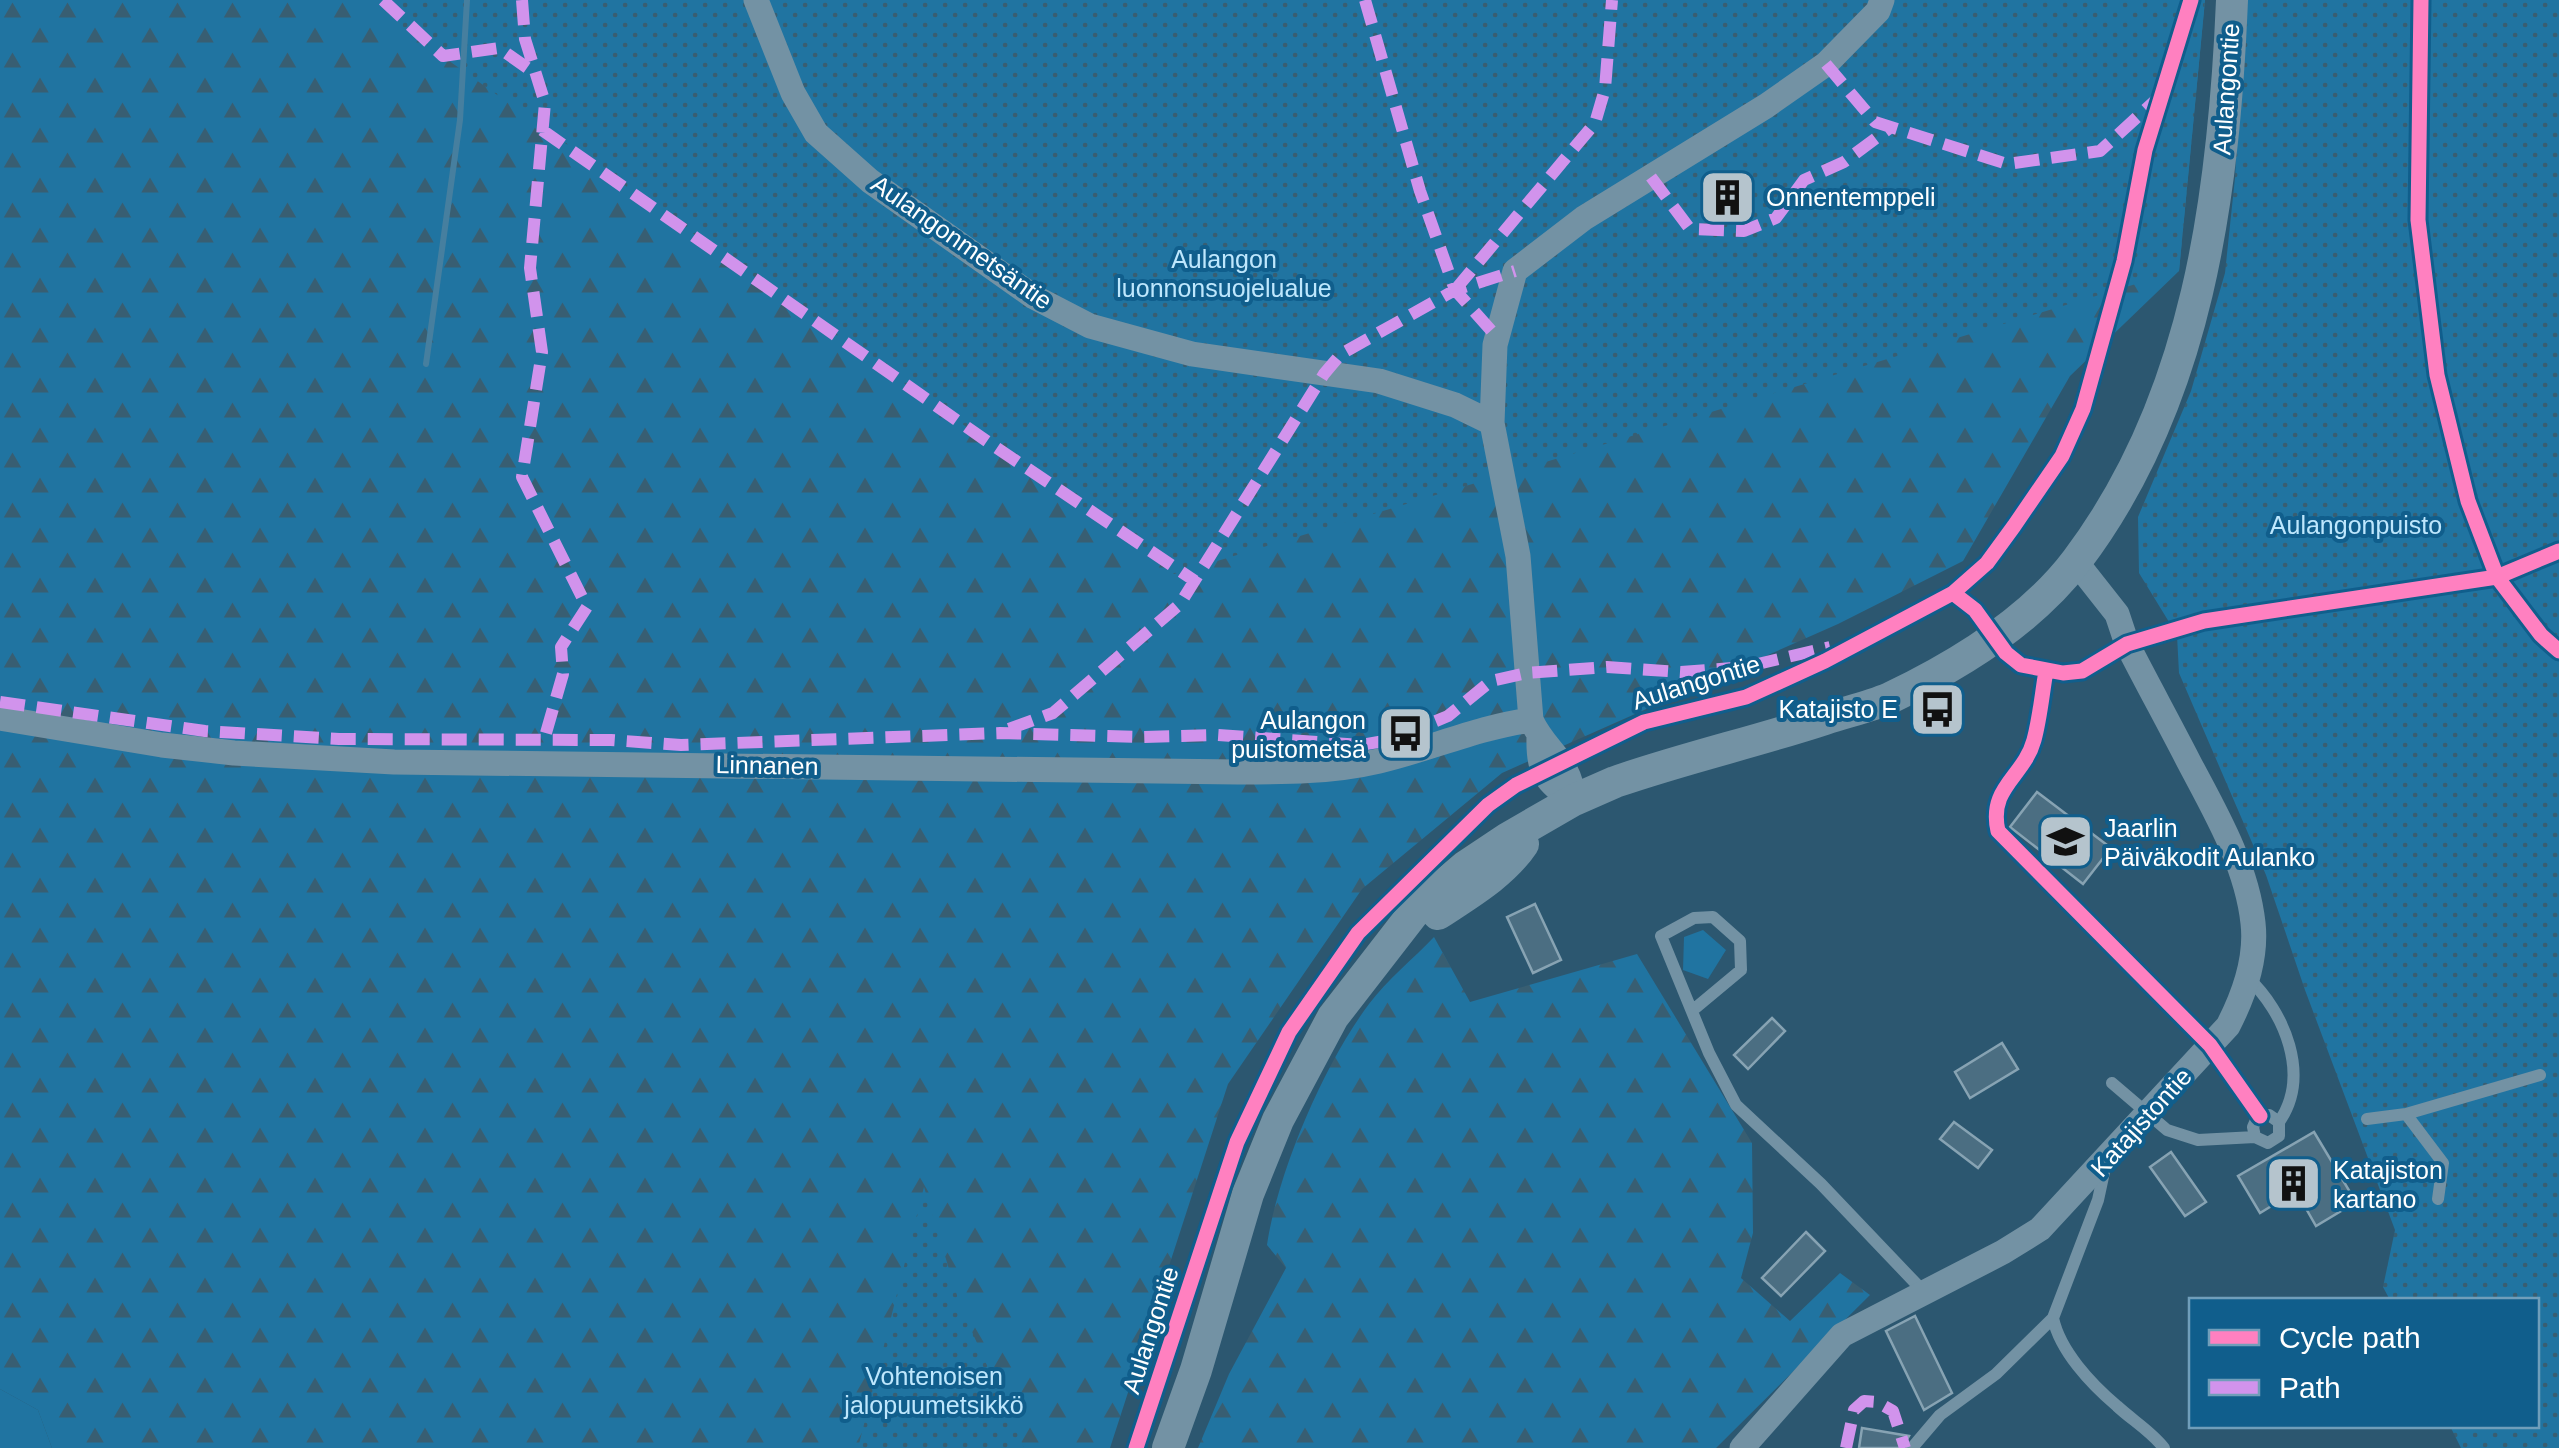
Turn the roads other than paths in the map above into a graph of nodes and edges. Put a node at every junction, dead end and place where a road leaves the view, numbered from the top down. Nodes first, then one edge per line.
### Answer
1 (756, 0) edge
2 (1882, 0) edge
3 (2232, 0) edge
4 (1492, 423) junction
5 (2076, 562) junction
6 (0, 718) edge
7 (1535, 729) junction
8 (1574, 800) junction
9 (2247, 977) junction
10 (1693, 1010) junction
11 (2540, 1075) dead end
12 (2112, 1083) dead end
13 (2406, 1114) junction
14 (2147, 1115) junction
15 (2368, 1119) dead end
16 (2279, 1122) junction
17 (2255, 1136) junction
18 (2107, 1159) junction
19 (2438, 1198) dead end
20 (1924, 1292) junction
21 (2054, 1318) junction
22 (1168, 1448) edge
23 (1742, 1448) edge
24 (1912, 1448) edge
25 (2164, 1448) edge

1 - 4 street, Aulangonmetsäntie
2 - 4 street
3 - 5 street, Aulangontie
4 - 7 street
5 - 8 street, Aulangontie
5 - 9 street, Katajistontie
6 - 7 street, Linnanen
7 - 8 street
8 - 22 street, Aulangontie
9 - 14 street, Katajistontie
9 - 16 lane
10 - 10 lane
10 - 20 lane
11 - 13 lane
12 - 14 lane
13 - 15 lane
13 - 19 lane
14 - 17 lane
14 - 18 street, Katajistontie
16 - 17 lane
16 - 17 lane
18 - 20 street, Katajistontie
18 - 21 lane
20 - 23 street, Katajistontie
21 - 24 lane
21 - 25 lane

